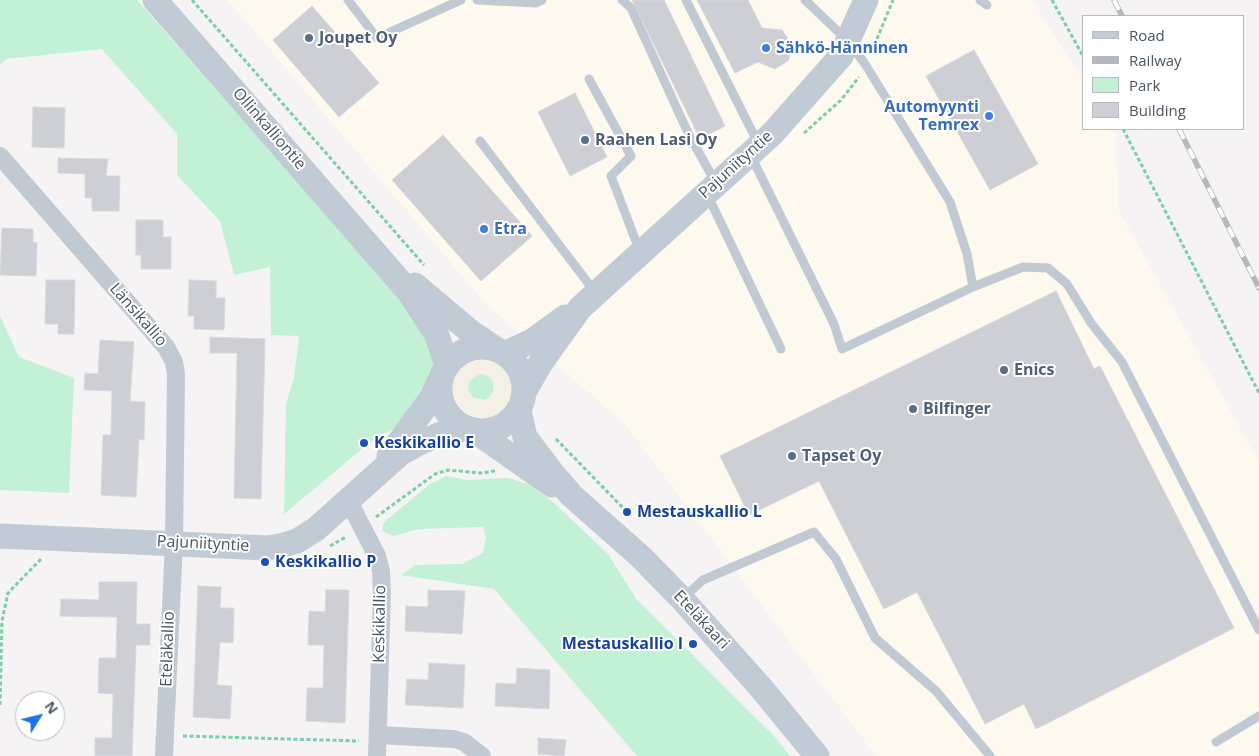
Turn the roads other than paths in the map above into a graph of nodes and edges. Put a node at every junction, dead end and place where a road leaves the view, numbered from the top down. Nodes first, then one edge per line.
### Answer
1 (155, 0) edge
2 (348, 0) edge
3 (461, 0) edge
4 (477, 0) edge
5 (542, 0) edge
6 (622, 0) edge
7 (686, 0) edge
8 (805, 0) edge
9 (866, 0) edge
10 (848, 41) junction
11 (589, 79) dead end
12 (480, 141) dead end
13 (755, 149) junction
14 (0, 156) edge
15 (711, 187) junction
16 (640, 252) junction
17 (382, 258) junction
18 (973, 287) junction
19 (588, 300) junction
20 (781, 349) dead end
21 (501, 351) junction
22 (444, 372) junction
23 (522, 402) junction
24 (471, 430) junction
25 (379, 471) junction
26 (572, 496) junction
27 (348, 500) junction
28 (0, 536) edge
29 (174, 543) junction
30 (682, 599) junction
31 (1259, 630) edge
32 (1259, 716) edge
33 (1216, 742) dead end
34 (377, 744) edge
35 (164, 756) edge
36 (482, 756) edge
37 (818, 756) edge
38 (990, 756) edge

1 - 17 street, Ollinkalliontie
2 - 3 lane
4 - 5 lane
6 - 15 lane
7 - 13 lane
8 - 10 lane
9 - 10 street, Pajuniityntie
10 - 13 street, Pajuniityntie
10 - 18 lane
11 - 16 lane
12 - 19 lane
13 - 15 street, Pajuniityntie
13 - 18 lane
14 - 29 street, Länsikallio
15 - 16 street, Pajuniityntie
15 - 20 lane
16 - 19 street, Pajuniityntie
17 - 21 street, Ollinkalliontie
17 - 22 street, Ollinkalliontie
18 - 31 lane
19 - 21 street, Pajuniityntie
19 - 23 street, Pajuniityntie
21 - 22 street
21 - 23 street
22 - 24 street
22 - 25 street, Pajuniityntie
23 - 24 street
23 - 26 street, Eteläkaari
24 - 25 street, Pajuniityntie
24 - 26 street, Eteläkaari
25 - 27 street, Pajuniityntie
26 - 30 street, Eteläkaari
27 - 29 street, Pajuniityntie
27 - 34 street, Keskikallio
28 - 29 street, Pajuniityntie
29 - 35 street, Eteläkallio
30 - 37 street, Eteläkaari
30 - 38 lane
32 - 33 lane
34 - 36 street

